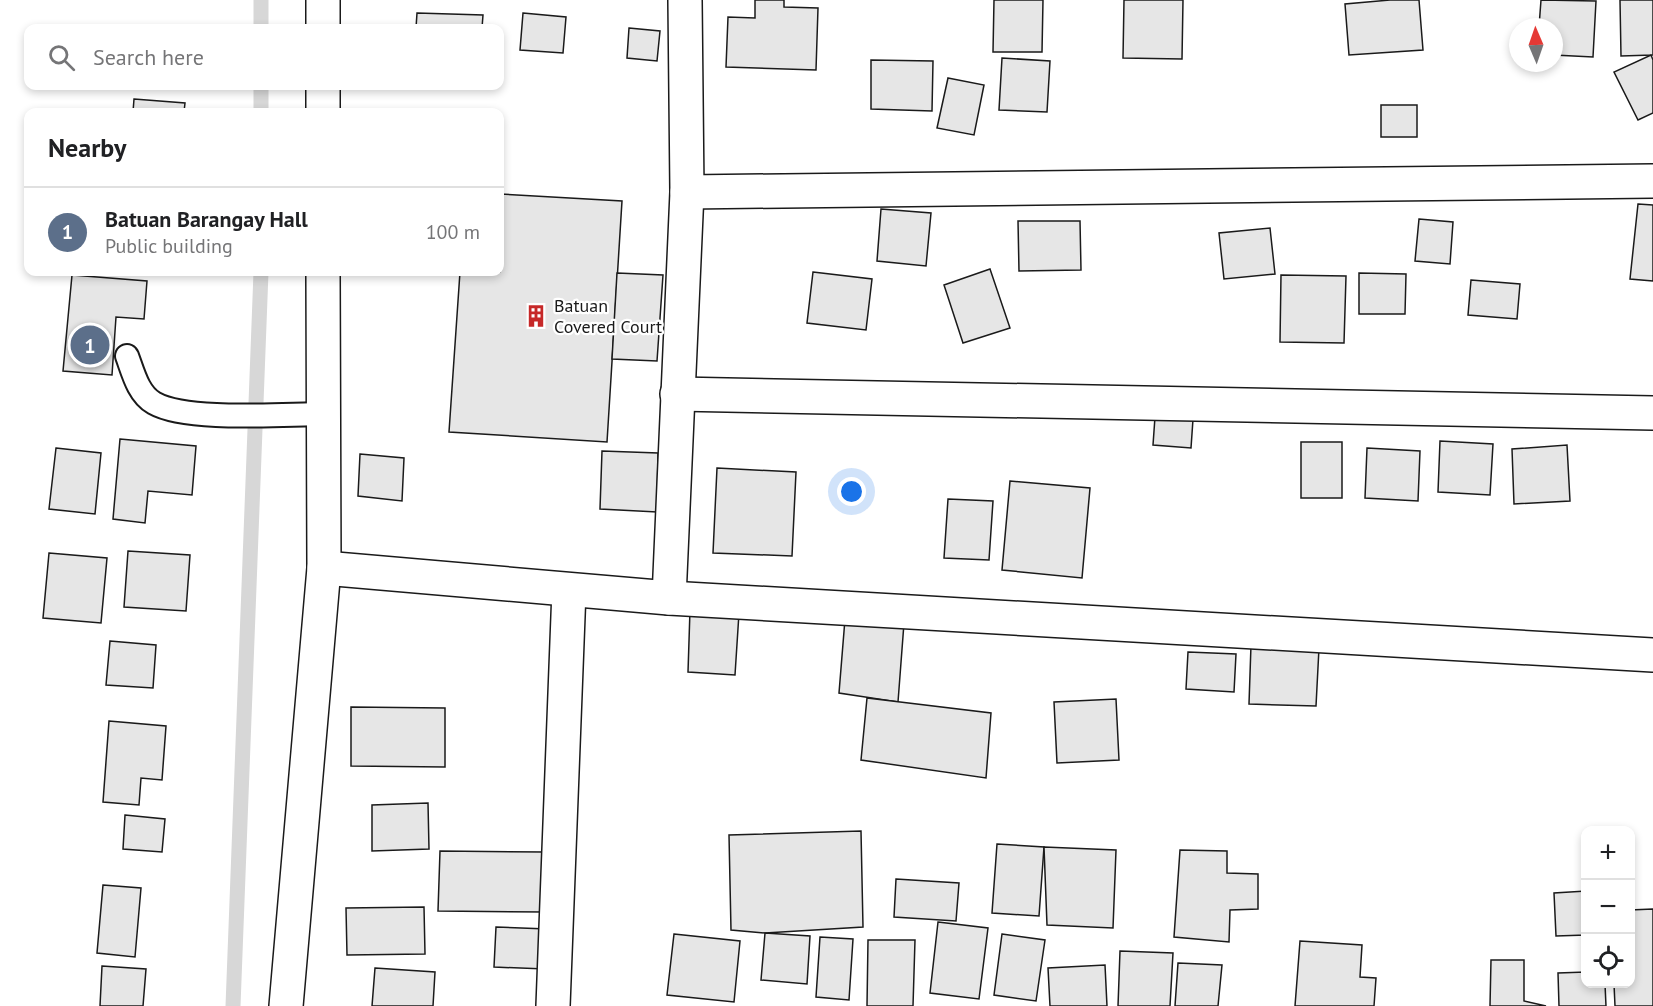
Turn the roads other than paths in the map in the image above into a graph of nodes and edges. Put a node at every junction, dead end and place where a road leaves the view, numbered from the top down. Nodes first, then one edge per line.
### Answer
1 (323, 0) edge
2 (685, 0) edge
3 (323, 24) edge
4 (323, 90) edge
5 (323, 108) edge
6 (1653, 181) edge
7 (687, 192) junction
8 (324, 276) edge
9 (127, 356) dead end
10 (677, 394) junction
11 (1653, 413) edge
12 (324, 414) junction
13 (324, 568) junction
14 (569, 590) junction
15 (669, 598) junction
16 (1653, 655) edge
17 (286, 1006) edge
18 (554, 1006) edge

1 - 3 street
2 - 7 street
4 - 5 street
6 - 7 street
7 - 10 street
8 - 12 street
9 - 12 lane
10 - 11 street
10 - 15 street
12 - 13 street
13 - 14 street
13 - 17 street
14 - 15 street
14 - 18 street
15 - 16 street

